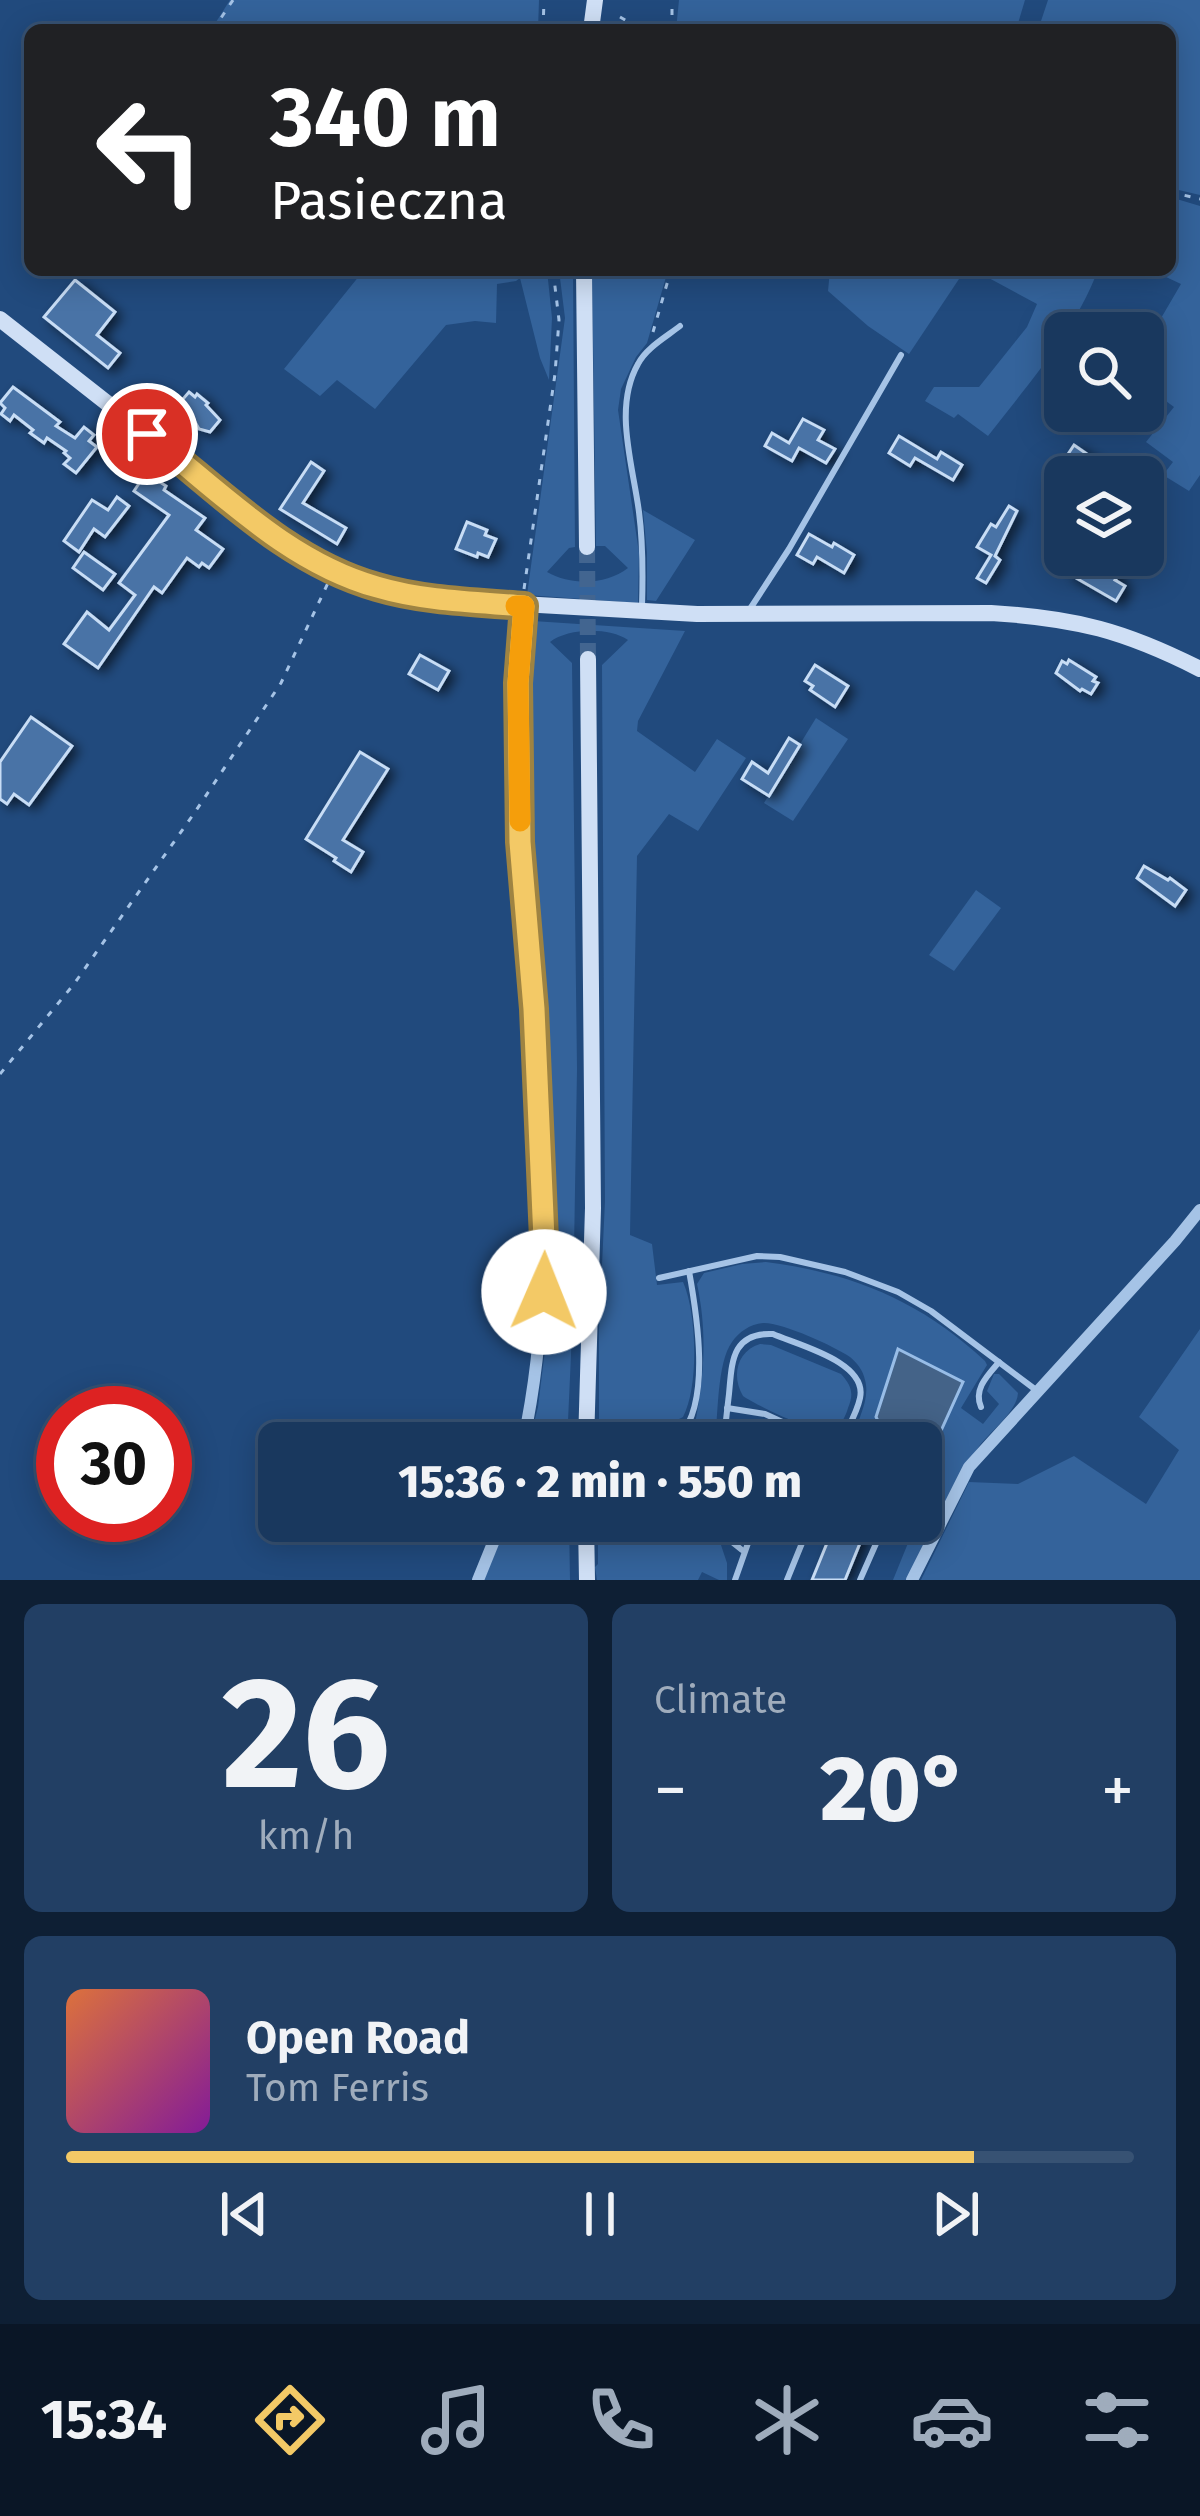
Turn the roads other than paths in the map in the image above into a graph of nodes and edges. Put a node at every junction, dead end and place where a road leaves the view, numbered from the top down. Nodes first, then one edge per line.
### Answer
1 (584, 276) edge
2 (0, 319) edge
3 (680, 326) dead end
4 (902, 355) dead end
5 (587, 547) tunnel mouth
6 (524, 606) junction
7 (642, 613) junction
8 (747, 615) junction
9 (588, 659) tunnel mouth
10 (1200, 669) edge
11 (1200, 1210) edge
12 (689, 1271) junction
13 (659, 1279) dead end
14 (999, 1362) junction
15 (1038, 1391) junction
16 (980, 1407) dead end
17 (727, 1408) junction
18 (527, 1422) edge
19 (587, 1422) edge
20 (690, 1422) edge
21 (726, 1422) edge
22 (783, 1422) edge
23 (850, 1422) edge
24 (493, 1542) edge
25 (586, 1542) edge
26 (732, 1542) edge
27 (747, 1542) edge
28 (803, 1542) edge
29 (877, 1542) edge
30 (743, 1551) junction
31 (478, 1580) edge
32 (586, 1580) edge
33 (735, 1580) edge
34 (787, 1580) edge
35 (860, 1580) edge
36 (912, 1580) edge

1 - 5 street
2 - 6 street
3 - 7 lane
4 - 8 lane
6 - 7 street
6 - 18 street
7 - 8 street
8 - 10 street
9 - 19 street
11 - 15 street
12 - 13 lane
12 - 14 lane
12 - 20 lane
14 - 15 lane
14 - 16 lane
15 - 36 street
17 - 21 lane
17 - 22 lane
17 - 23 lane
24 - 31 street
25 - 32 street
26 - 30 lane
27 - 30 lane
28 - 34 lane
29 - 35 lane
30 - 33 lane

